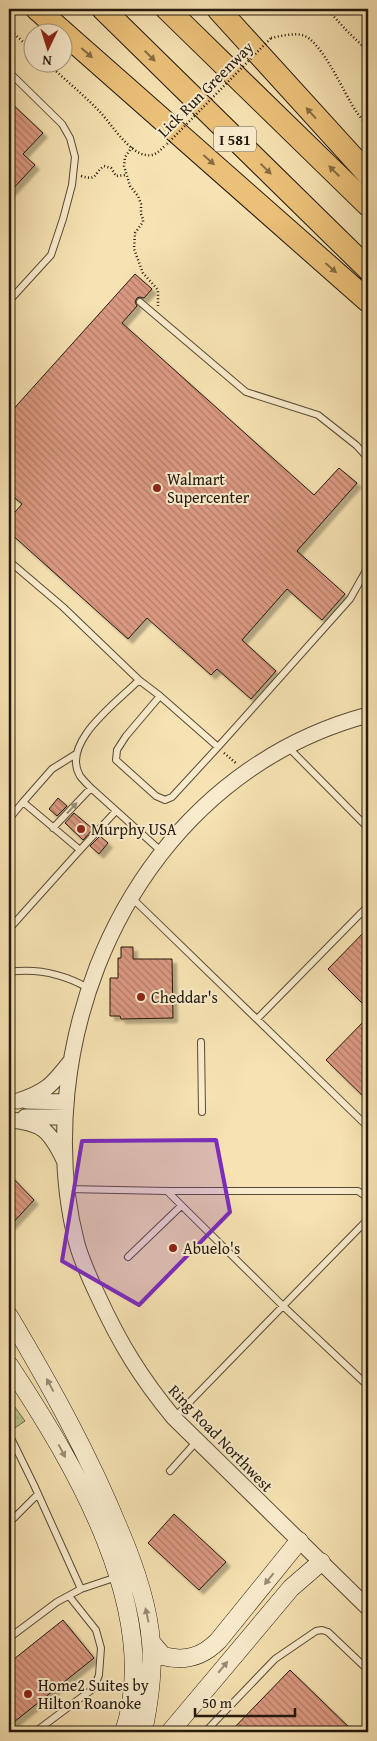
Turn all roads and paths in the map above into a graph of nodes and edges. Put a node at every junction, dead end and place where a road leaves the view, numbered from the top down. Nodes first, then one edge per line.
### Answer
1 (38, 9) edge
2 (103, 9) edge
3 (167, 9) edge
4 (218, 9) edge
5 (327, 9) edge
6 (9, 29) edge
7 (22, 41) edge
8 (368, 50) edge
9 (9, 72) edge
10 (57, 72) edge
11 (368, 126) edge
12 (132, 148) junction
13 (73, 174) junction
14 (368, 174) edge
15 (126, 175) junction
16 (368, 206) edge
17 (368, 269) edge
18 (9, 301) edge
19 (368, 301) edge
20 (140, 302) dead end
21 (159, 318) junction
22 (368, 458) edge
23 (9, 561) edge
24 (368, 567) edge
25 (139, 680) junction
26 (160, 696) junction
27 (368, 715) edge
28 (287, 746) junction
29 (218, 747) junction
30 (76, 754) junction
31 (253, 767) junction
32 (91, 788) junction
33 (23, 802) junction
34 (116, 811) junction
35 (9, 818) edge
36 (53, 828) junction
37 (368, 828) edge
38 (80, 850) junction
39 (162, 852) junction
40 (130, 897) junction
41 (368, 901) edge
42 (9, 929) edge
43 (9, 972) edge
44 (88, 988) junction
45 (257, 1019) junction
46 (201, 1042) dead end
47 (70, 1061) junction
48 (13, 1102) edge
49 (66, 1102) junction
50 (202, 1112) dead end
51 (65, 1117) junction
52 (9, 1119) edge
53 (368, 1126) edge
54 (65, 1162) junction
55 (67, 1189) junction
56 (167, 1192) junction
57 (368, 1198) edge
58 (181, 1206) junction
59 (368, 1219) edge
60 (128, 1257) dead end
61 (283, 1306) junction
62 (9, 1316) edge
63 (10, 1369) edge
64 (368, 1386) edge
65 (174, 1418) junction
66 (9, 1434) edge
67 (197, 1440) junction
68 (93, 1470) junction
69 (170, 1471) dead end
70 (38, 1494) junction
71 (9, 1524) edge
72 (299, 1541) junction
73 (322, 1562) junction
74 (119, 1577) junction
75 (80, 1589) junction
76 (69, 1596) junction
77 (368, 1608) edge
78 (9, 1638) edge
79 (151, 1642) junction
80 (368, 1670) edge
81 (35, 1732) edge
82 (124, 1732) edge
83 (142, 1732) edge
84 (170, 1732) edge
85 (205, 1732) edge

1 -> 19 highway
2 -> 17 highway, I 581
16 -> 3 highway, I 581
14 -> 4 highway
5 - 8 path
6 - 7 path
9 - 13 lane
10 - 12 path
11 - 12 path, Lick Run Greenway, bridge
12 - 15 path
13 - 15 path
13 - 18 lane
15 - 21 path
20 - 21 lane
21 - 22 lane
23 - 25 lane
24 - 29 lane
25 - 26 lane
25 - 30 lane
26 - 29 lane
26 - 29 lane
27 - 28 street, Ring Road Northwest
28 - 31 street, Ring Road Northwest
28 - 37 lane
29 - 31 path
30 - 32 lane
30 - 33 lane
31 - 39 street, Ring Road Northwest
32 - 34 lane
36 -> 32 lane
33 - 35 lane
33 - 36 lane
34 - 38 lane
34 - 39 lane
36 - 38 lane
38 - 42 lane
39 - 40 street, Ring Road Northwest
40 - 44 street, Ring Road Northwest
40 - 45 lane
41 - 45 lane
43 - 44 lane
44 - 47 street, Ring Road Northwest
45 - 53 lane
46 - 50 lane
47 - 48 street
47 - 49 street, Ring Road Northwest
48 - 49 street
49 - 51 street, Ring Road Northwest
51 - 52 street
51 - 54 street, Ring Road Northwest
52 - 54 street
54 - 55 street, Ring Road Northwest
55 - 56 lane
55 - 65 street, Ring Road Northwest
56 - 57 lane
56 - 58 lane
58 - 60 lane
58 - 61 lane
59 - 61 lane
61 - 64 lane
61 - 65 lane
68 -> 62 main road
63 - 68 main road
63 -> 74 main road
65 - 67 street, Ring Road Northwest
66 - 70 lane
67 - 69 lane
67 - 72 street, Ring Road Northwest
79 -> 68 main road
70 - 71 lane
70 - 75 lane
72 - 73 street, Ring Road Northwest
72 -> 79 main road
73 - 77 street, Ring Road Northwest
84 -> 73 main road
74 - 75 lane
74 - 82 main road
75 - 76 lane
76 - 78 lane
76 - 81 lane
79 - 83 main road
80 - 85 lane

